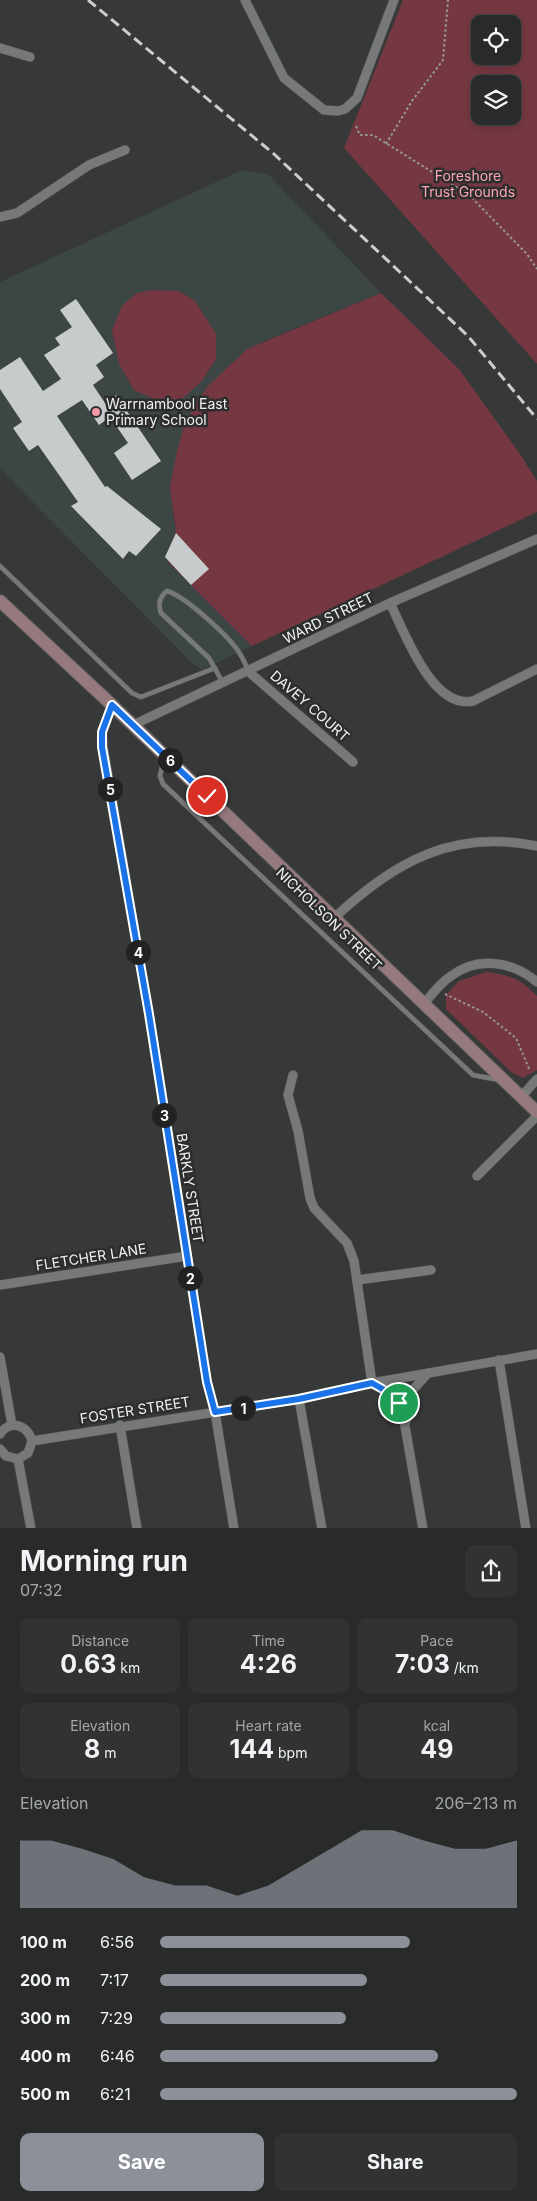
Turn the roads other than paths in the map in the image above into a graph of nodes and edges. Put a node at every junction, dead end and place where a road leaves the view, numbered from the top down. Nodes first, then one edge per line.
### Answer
1 (245, 0) edge
2 (394, 0) edge
3 (0, 48) edge
4 (30, 57) dead end
5 (125, 150) dead end
6 (0, 217) edge
7 (537, 539) edge
8 (0, 566) edge
9 (0, 600) edge
10 (390, 603) junction
11 (215, 668) junction
12 (537, 669) edge
13 (249, 672) junction
14 (223, 682) junction
15 (112, 705) junction
16 (133, 725) junction
17 (165, 755) junction
18 (353, 762) dead end
19 (537, 846) edge
20 (334, 918) junction
21 (537, 982) edge
22 (424, 1004) junction
23 (293, 1075) dead end
24 (534, 1077) edge
25 (503, 1080) junction
26 (521, 1097) junction
27 (537, 1112) edge
28 (537, 1116) edge
29 (477, 1176) dead end
30 (187, 1256) junction
31 (431, 1270) dead end
32 (357, 1280) junction
33 (0, 1285) edge
34 (537, 1354) edge
35 (0, 1356) edge
36 (499, 1360) junction
37 (428, 1372) junction
38 (372, 1383) junction
39 (299, 1399) junction
40 (215, 1412) junction
41 (12, 1425) junction
42 (120, 1425) junction
43 (406, 1426) junction
44 (0, 1434) edge
45 (32, 1441) junction
46 (0, 1449) edge
47 (18, 1459) junction
48 (31, 1528) edge
49 (137, 1528) edge
50 (234, 1528) edge
51 (322, 1528) edge
52 (422, 1528) edge
53 (526, 1528) edge

1 - 2 street
3 - 4 street
5 - 6 street
7 - 10 street, WARD STREET
8 - 11 lane
9 - 15 street, NICHOLSON STREET
10 - 12 street
10 - 13 street, WARD STREET
11 - 13 lane
11 - 14 lane
13 - 14 street, WARD STREET
13 - 18 street, DAVEY COURT
14 - 16 street, WARD STREET
15 - 16 street, NICHOLSON STREET
15 - 30 street, BARKLY STREET
16 - 17 street, NICHOLSON STREET
17 - 20 street, NICHOLSON STREET
17 - 25 lane, NICHOLSON STREET
19 - 20 street
20 - 22 street, NICHOLSON STREET
21 - 22 street
22 - 25 street, NICHOLSON STREET
23 - 32 street
24 - 26 street
25 - 26 street, NICHOLSON STREET
26 - 27 street, NICHOLSON STREET
28 - 29 street
30 - 33 street, FLETCHER LANE
30 - 40 street, BARKLY STREET
31 - 32 street
32 - 38 street
34 - 36 street, FOSTER STREET
35 - 41 street
36 - 37 street, FOSTER STREET
36 - 53 street
37 - 38 street, FOSTER STREET
37 - 43 street
38 - 39 street, FOSTER STREET
38 - 43 street
39 - 40 street, FOSTER STREET
39 - 51 street
40 - 42 street, FOSTER STREET
40 - 50 street, BARKLY STREET
41 - 44 street
41 - 45 street
42 - 45 street, FOSTER STREET
42 - 49 street
43 - 52 street
45 - 47 street
46 - 47 street
47 - 48 street

